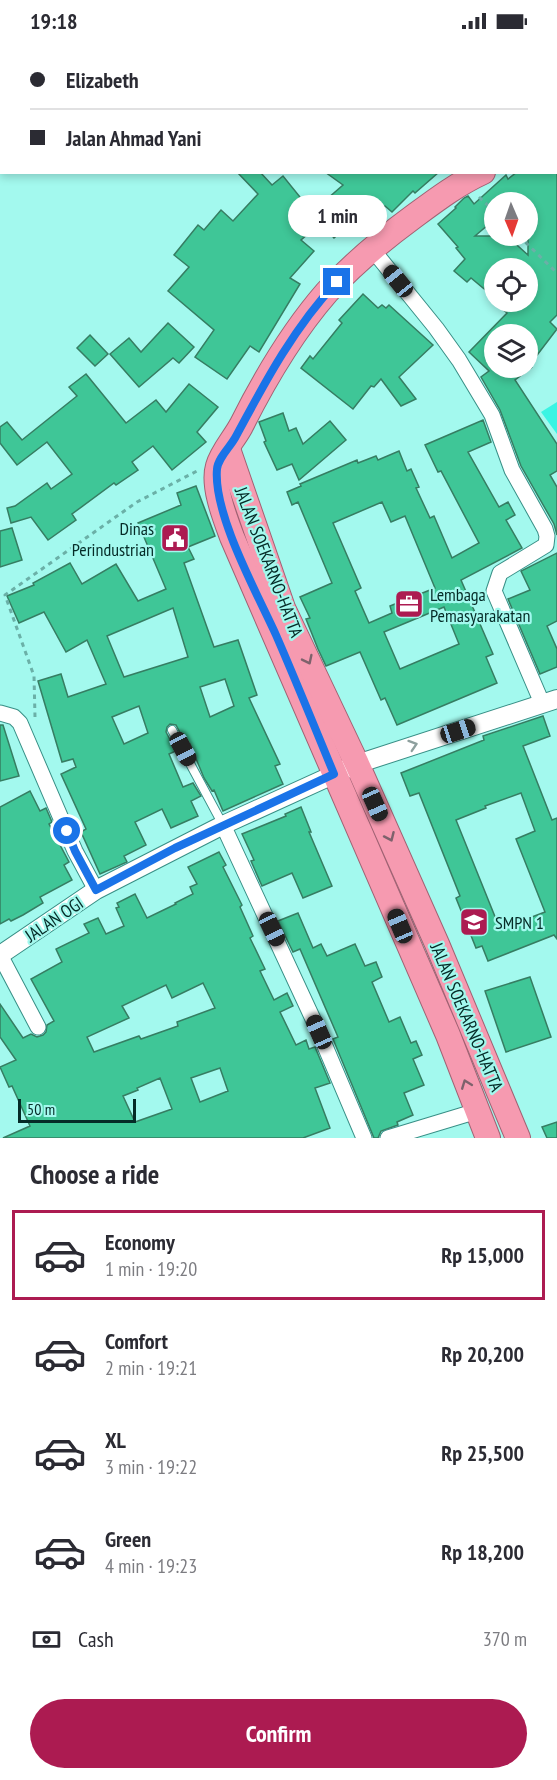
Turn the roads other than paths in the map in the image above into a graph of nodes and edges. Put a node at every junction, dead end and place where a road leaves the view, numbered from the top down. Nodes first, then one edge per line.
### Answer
1 (479, 174) edge
2 (372, 249) junction
3 (223, 458) junction
4 (550, 701) edge
5 (0, 713) edge
6 (172, 730) dead end
7 (357, 764) junction
8 (334, 774) junction
9 (223, 825) junction
10 (96, 890) junction
11 (0, 955) edge
12 (38, 1027) dead end
13 (483, 1125) edge
14 (514, 1127) edge
15 (364, 1138) edge
16 (388, 1138) edge

1 - 2 highway
2 - 3 highway
2 - 4 street
3 -> 7 highway, JALAN SOEKARNO-HATTA
3 - 8 highway, JALAN SOEKARNO-HATTA
7 -> 4 street
5 - 10 street
6 - 9 lane
7 - 8 street
7 -> 14 highway, JALAN SOEKARNO-HATTA
8 - 9 street, JALAN OGI
13 -> 8 highway, JALAN SOEKARNO-HATTA
9 - 10 street, JALAN OGI
9 - 15 street
10 - 11 street, JALAN OGI
11 - 12 street
13 - 14 highway
13 - 16 street

